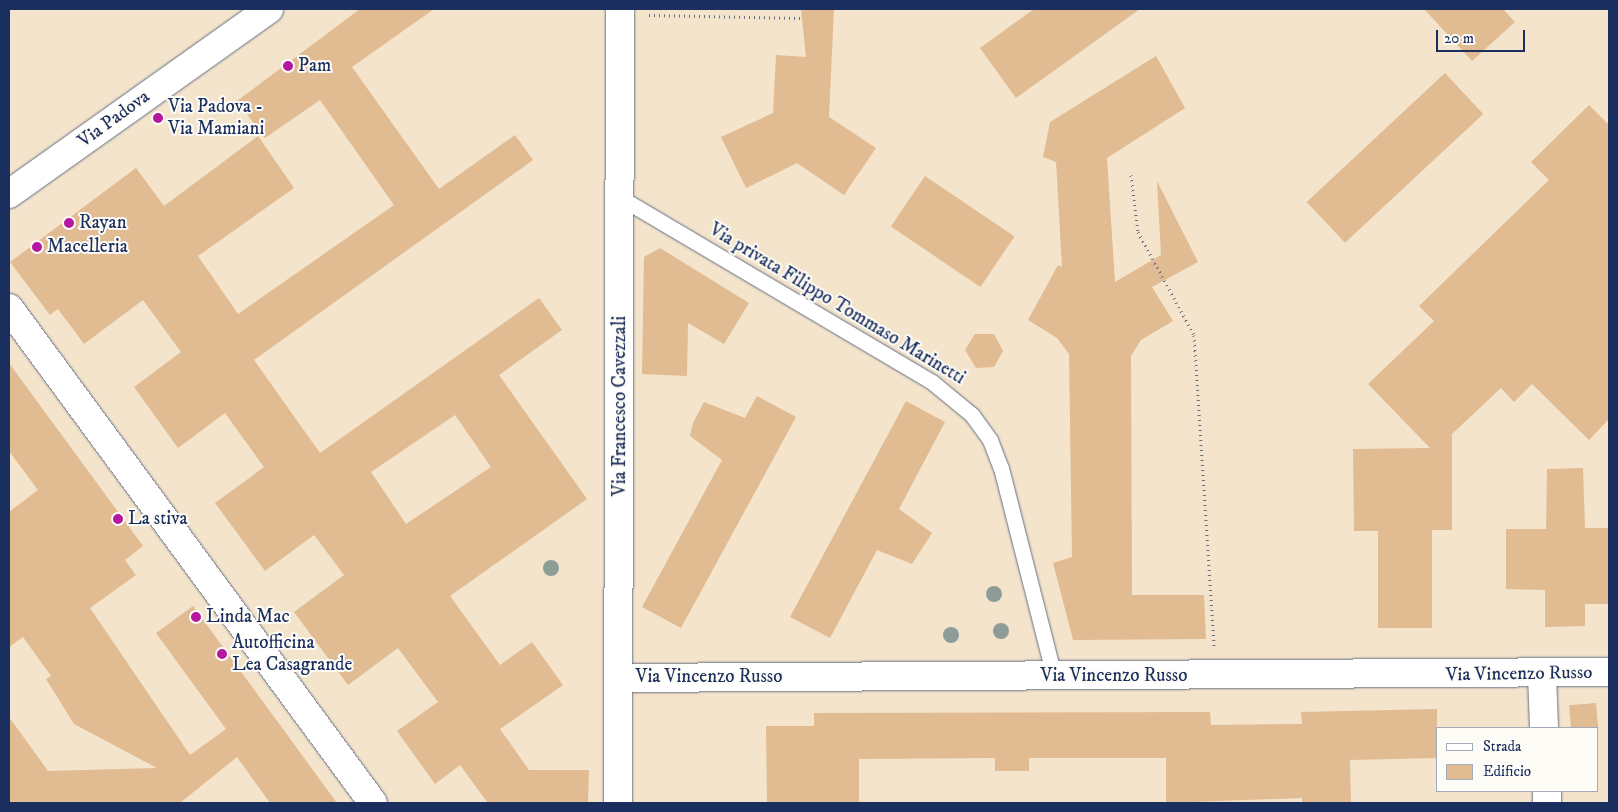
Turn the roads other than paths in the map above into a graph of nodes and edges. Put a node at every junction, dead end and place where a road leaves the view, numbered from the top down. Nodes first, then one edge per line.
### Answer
1 (268, 9) edge
2 (629, 12) edge
3 (9, 194) edge
4 (621, 198) junction
5 (9, 308) edge
6 (1609, 672) edge
7 (1542, 675) junction
8 (1054, 676) junction
9 (618, 678) junction
10 (1544, 727) edge
11 (373, 803) edge
12 (618, 803) edge

1 - 3 street, Via Padova
2 - 4 street, Via Francesco Cavezzali
4 - 8 lane, Via privata Filippo Tommaso Marinetti
4 - 9 street, Via Francesco Cavezzali
5 - 11 street
6 - 7 street, Via Vincenzo Russo
7 - 8 street, Via Vincenzo Russo
7 - 10 street
8 - 9 street, Via Vincenzo Russo
9 - 12 street, Via Francesco Cavezzali

